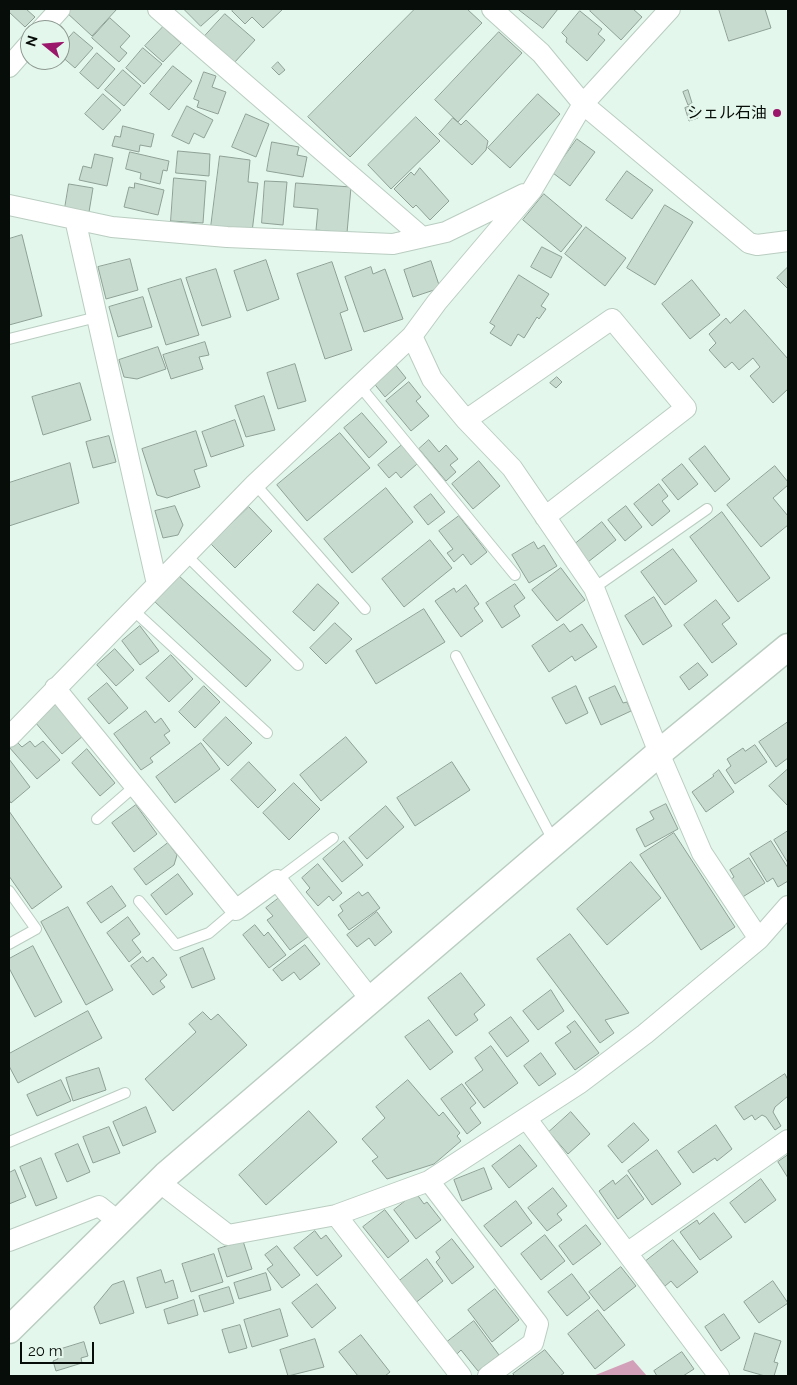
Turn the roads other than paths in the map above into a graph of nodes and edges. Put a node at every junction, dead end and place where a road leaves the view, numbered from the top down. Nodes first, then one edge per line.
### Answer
1 (60, 9) edge
2 (158, 9) edge
3 (492, 9) edge
4 (670, 9) edge
5 (50, 20) edge
6 (20, 54) edge
7 (9, 67) edge
8 (583, 104) junction
9 (532, 190) junction
10 (9, 205) edge
11 (75, 219) junction
12 (422, 237) junction
13 (788, 241) edge
14 (97, 317) junction
15 (412, 336) junction
16 (9, 339) edge
17 (359, 385) junction
18 (466, 420) junction
19 (255, 484) junction
20 (708, 509) dead end
21 (545, 517) junction
22 (186, 555) junction
23 (515, 575) dead end
24 (157, 584) junction
25 (594, 588) junction
26 (132, 609) junction
27 (365, 609) dead end
28 (788, 647) edge
29 (456, 656) dead end
30 (298, 666) dead end
31 (55, 688) junction
32 (267, 733) dead end
33 (9, 736) edge
34 (659, 753) junction
35 (135, 786) junction
36 (97, 819) dead end
37 (333, 838) dead end
38 (555, 842) junction
39 (277, 880) junction
40 (9, 891) edge
41 (140, 901) dead end
42 (788, 906) edge
43 (236, 910) junction
44 (759, 939) junction
45 (9, 944) edge
46 (371, 1000) junction
47 (125, 1093) dead end
48 (526, 1118) junction
49 (788, 1140) edge
50 (9, 1142) edge
51 (429, 1181) junction
52 (159, 1182) junction
53 (336, 1215) junction
54 (119, 1222) junction
55 (9, 1241) edge
56 (627, 1253) junction
57 (9, 1330) edge
58 (461, 1376) edge
59 (488, 1376) edge
60 (719, 1376) edge

1 - 5 street
2 - 12 street
3 - 8 street
4 - 8 street
6 - 7 street
8 - 9 street
8 - 13 street
9 - 12 street
9 - 15 street
10 - 11 street
11 - 12 street
11 - 14 street
14 - 16 lane
14 - 24 street
15 - 17 street
15 - 18 street
17 - 19 street
17 - 23 lane
18 - 21 street
18 - 21 street
19 - 22 street
19 - 27 lane
20 - 25 lane
21 - 25 street
22 - 24 street
22 - 30 lane
24 - 26 street
25 - 34 street
26 - 31 street
26 - 32 lane
28 - 34 street
29 - 38 lane
31 - 33 street
31 - 35 street
34 - 38 street
34 - 44 street
35 - 36 lane
35 - 43 street
37 - 39 lane
38 - 46 street
39 - 43 street
39 - 46 street
40 - 45 lane
41 - 43 lane
42 - 44 street
44 - 48 street
46 - 52 street
47 - 50 lane
48 - 51 street
48 - 56 street
49 - 56 street
51 - 53 street
51 - 59 street
52 - 53 street
52 - 54 street
53 - 58 street
54 - 55 street
54 - 57 street
56 - 60 street

